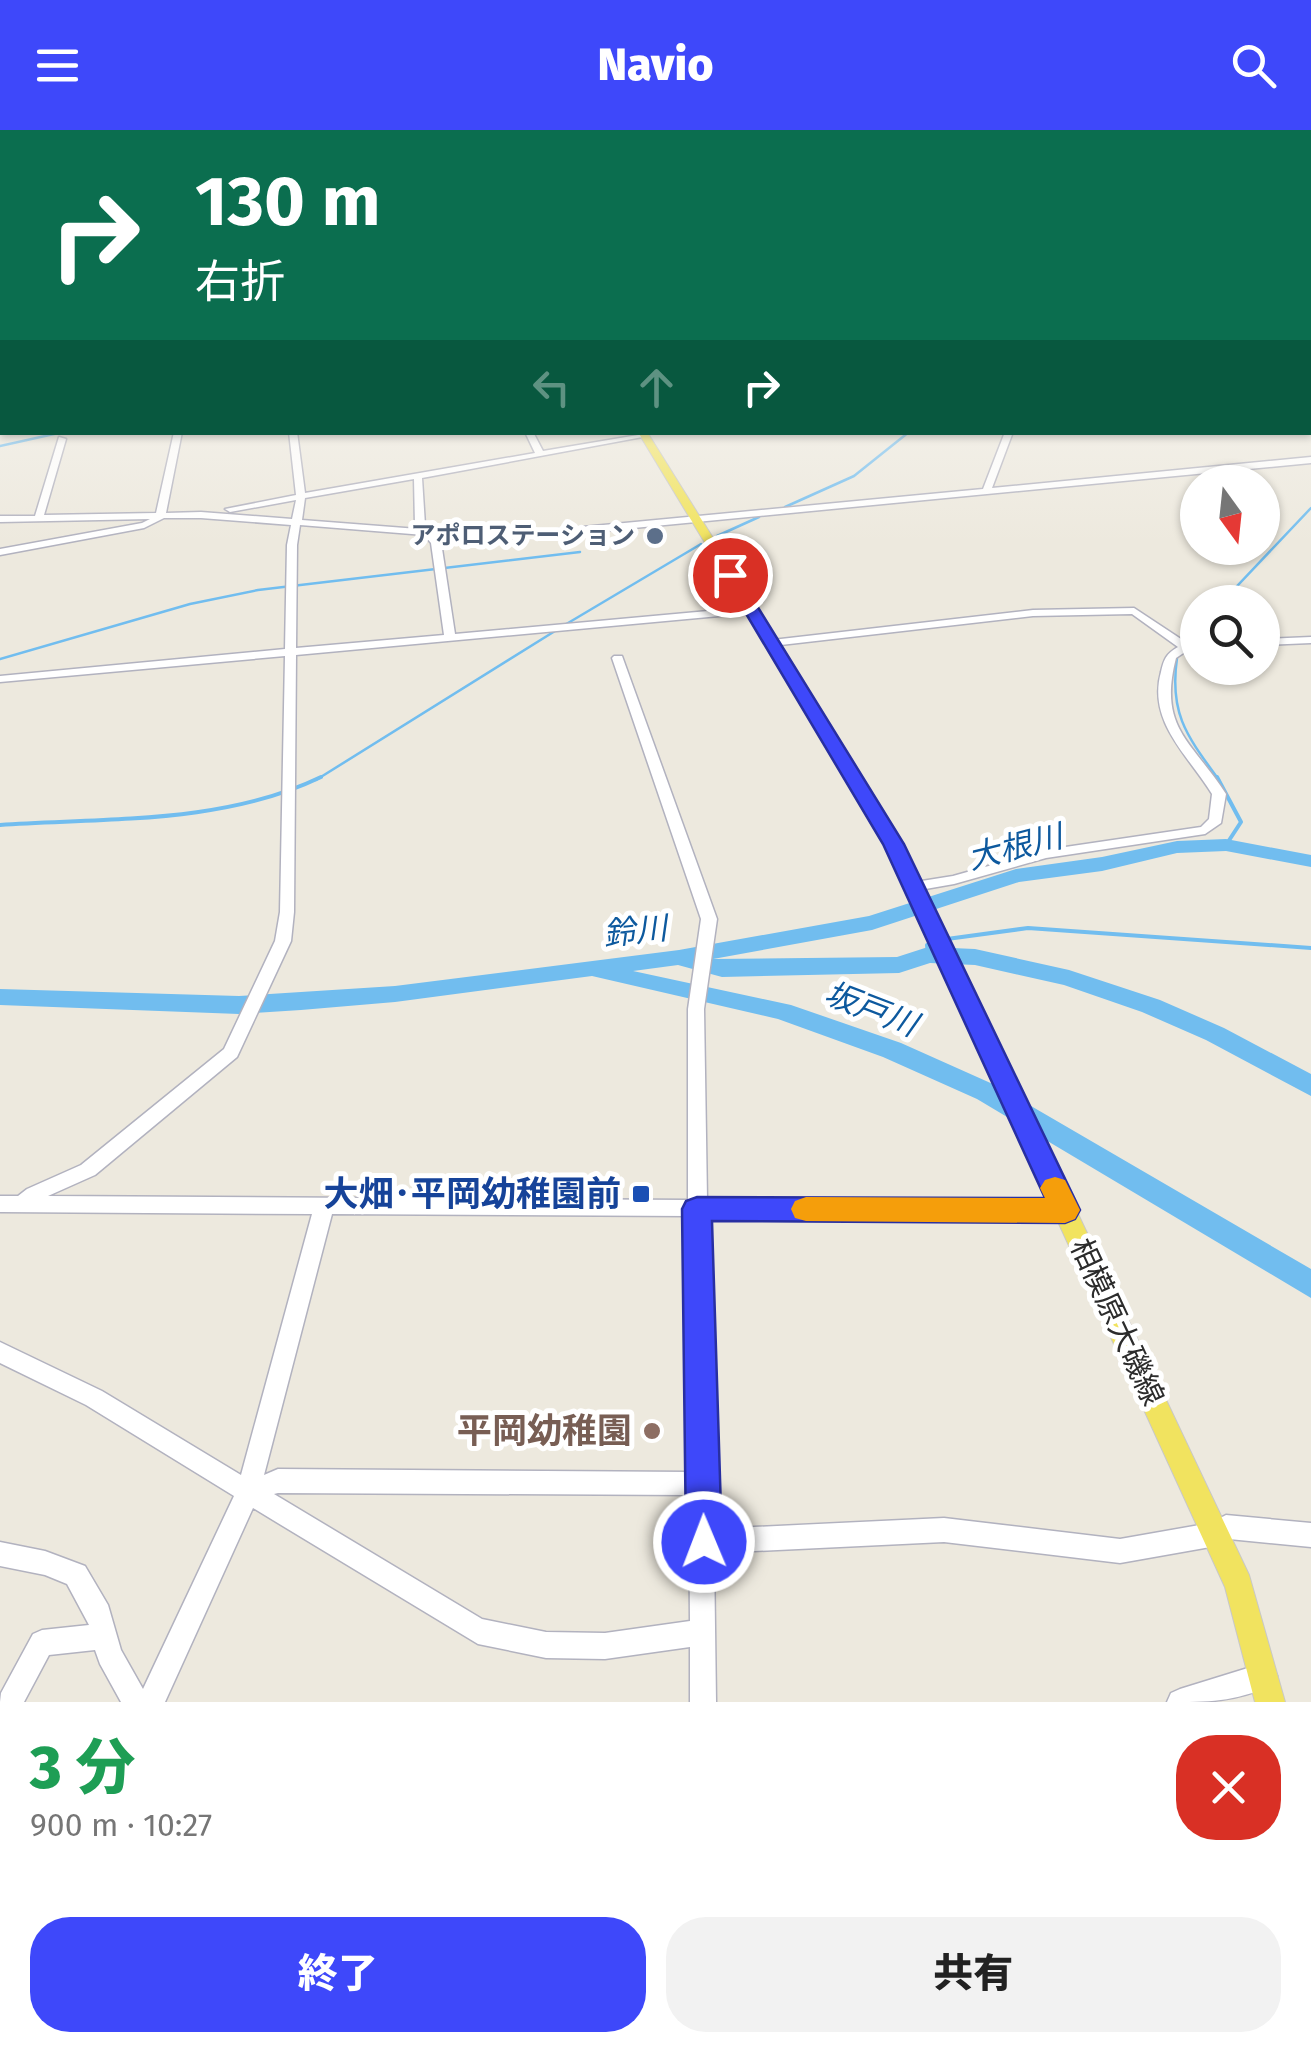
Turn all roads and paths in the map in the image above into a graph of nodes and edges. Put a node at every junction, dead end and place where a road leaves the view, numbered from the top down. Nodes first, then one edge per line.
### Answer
1 (177, 435) edge
2 (294, 435) edge
3 (530, 435) edge
4 (638, 435) edge
5 (644, 435) edge
6 (1009, 435) edge
7 (62, 439) dead end
8 (540, 454) junction
9 (1311, 460) edge
10 (418, 475) junction
11 (986, 492) junction
12 (300, 495) junction
13 (201, 514) junction
14 (162, 515) junction
15 (39, 518) junction
16 (0, 519) edge
17 (696, 519) junction
18 (296, 521) junction
19 (428, 532) junction
20 (0, 552) edge
21 (752, 610) junction
22 (450, 637) junction
23 (1180, 639) edge
24 (1311, 640) edge
25 (1280, 641) edge
26 (772, 643) junction
27 (290, 652) junction
28 (1180, 652) edge
29 (618, 658) dead end
30 (0, 679) edge
31 (914, 887) junction
32 (0, 1204) edge
33 (21, 1205) junction
34 (324, 1206) junction
35 (697, 1209) junction
36 (1065, 1210) junction
37 (0, 1352) edge
38 (703, 1484) junction
39 (248, 1493) junction
40 (1216, 1534) junction
41 (1311, 1535) edge
42 (704, 1542) junction
43 (0, 1554) edge
44 (703, 1632) junction
45 (104, 1636) junction
46 (1267, 1689) edge
47 (10, 1702) edge
48 (136, 1702) edge
49 (151, 1702) edge
50 (703, 1702) edge
51 (1180, 1702) edge

1 - 14 street
2 - 12 street
3 - 8 street
4 - 8 street
5 - 17 main road, 相模原大磯線
6 - 11 street
7 - 15 street
8 - 10 street
9 - 11 street
10 - 12 street
10 - 19 street
11 - 17 street
12 - 13 street
12 - 18 street
13 - 14 street
13 - 18 street
14 - 15 street
14 - 20 street
15 - 16 street
17 - 19 street
17 - 21 main road, 相模原大磯線
18 - 19 street
18 - 27 street
19 - 22 street
21 - 22 street
21 - 26 main road, 相模原大磯線
22 - 27 street
23 - 26 street
24 - 25 street
26 - 31 main road, 相模原大磯線
27 - 30 street
27 - 33 street
28 - 31 street
29 - 35 street
31 - 36 main road, 相模原大磯線
32 - 33 street
33 - 34 street
34 - 35 street
34 - 39 street
35 - 36 street
35 - 38 street
36 - 40 main road, 相模原大磯線
37 - 39 street
38 - 39 street
38 - 42 street
39 - 44 street
39 - 49 street
40 - 41 street
40 - 42 street
40 - 46 main road, 相模原大磯線
42 - 44 street
43 - 45 street
44 - 50 street
45 - 47 street
45 - 48 street
46 - 51 street

